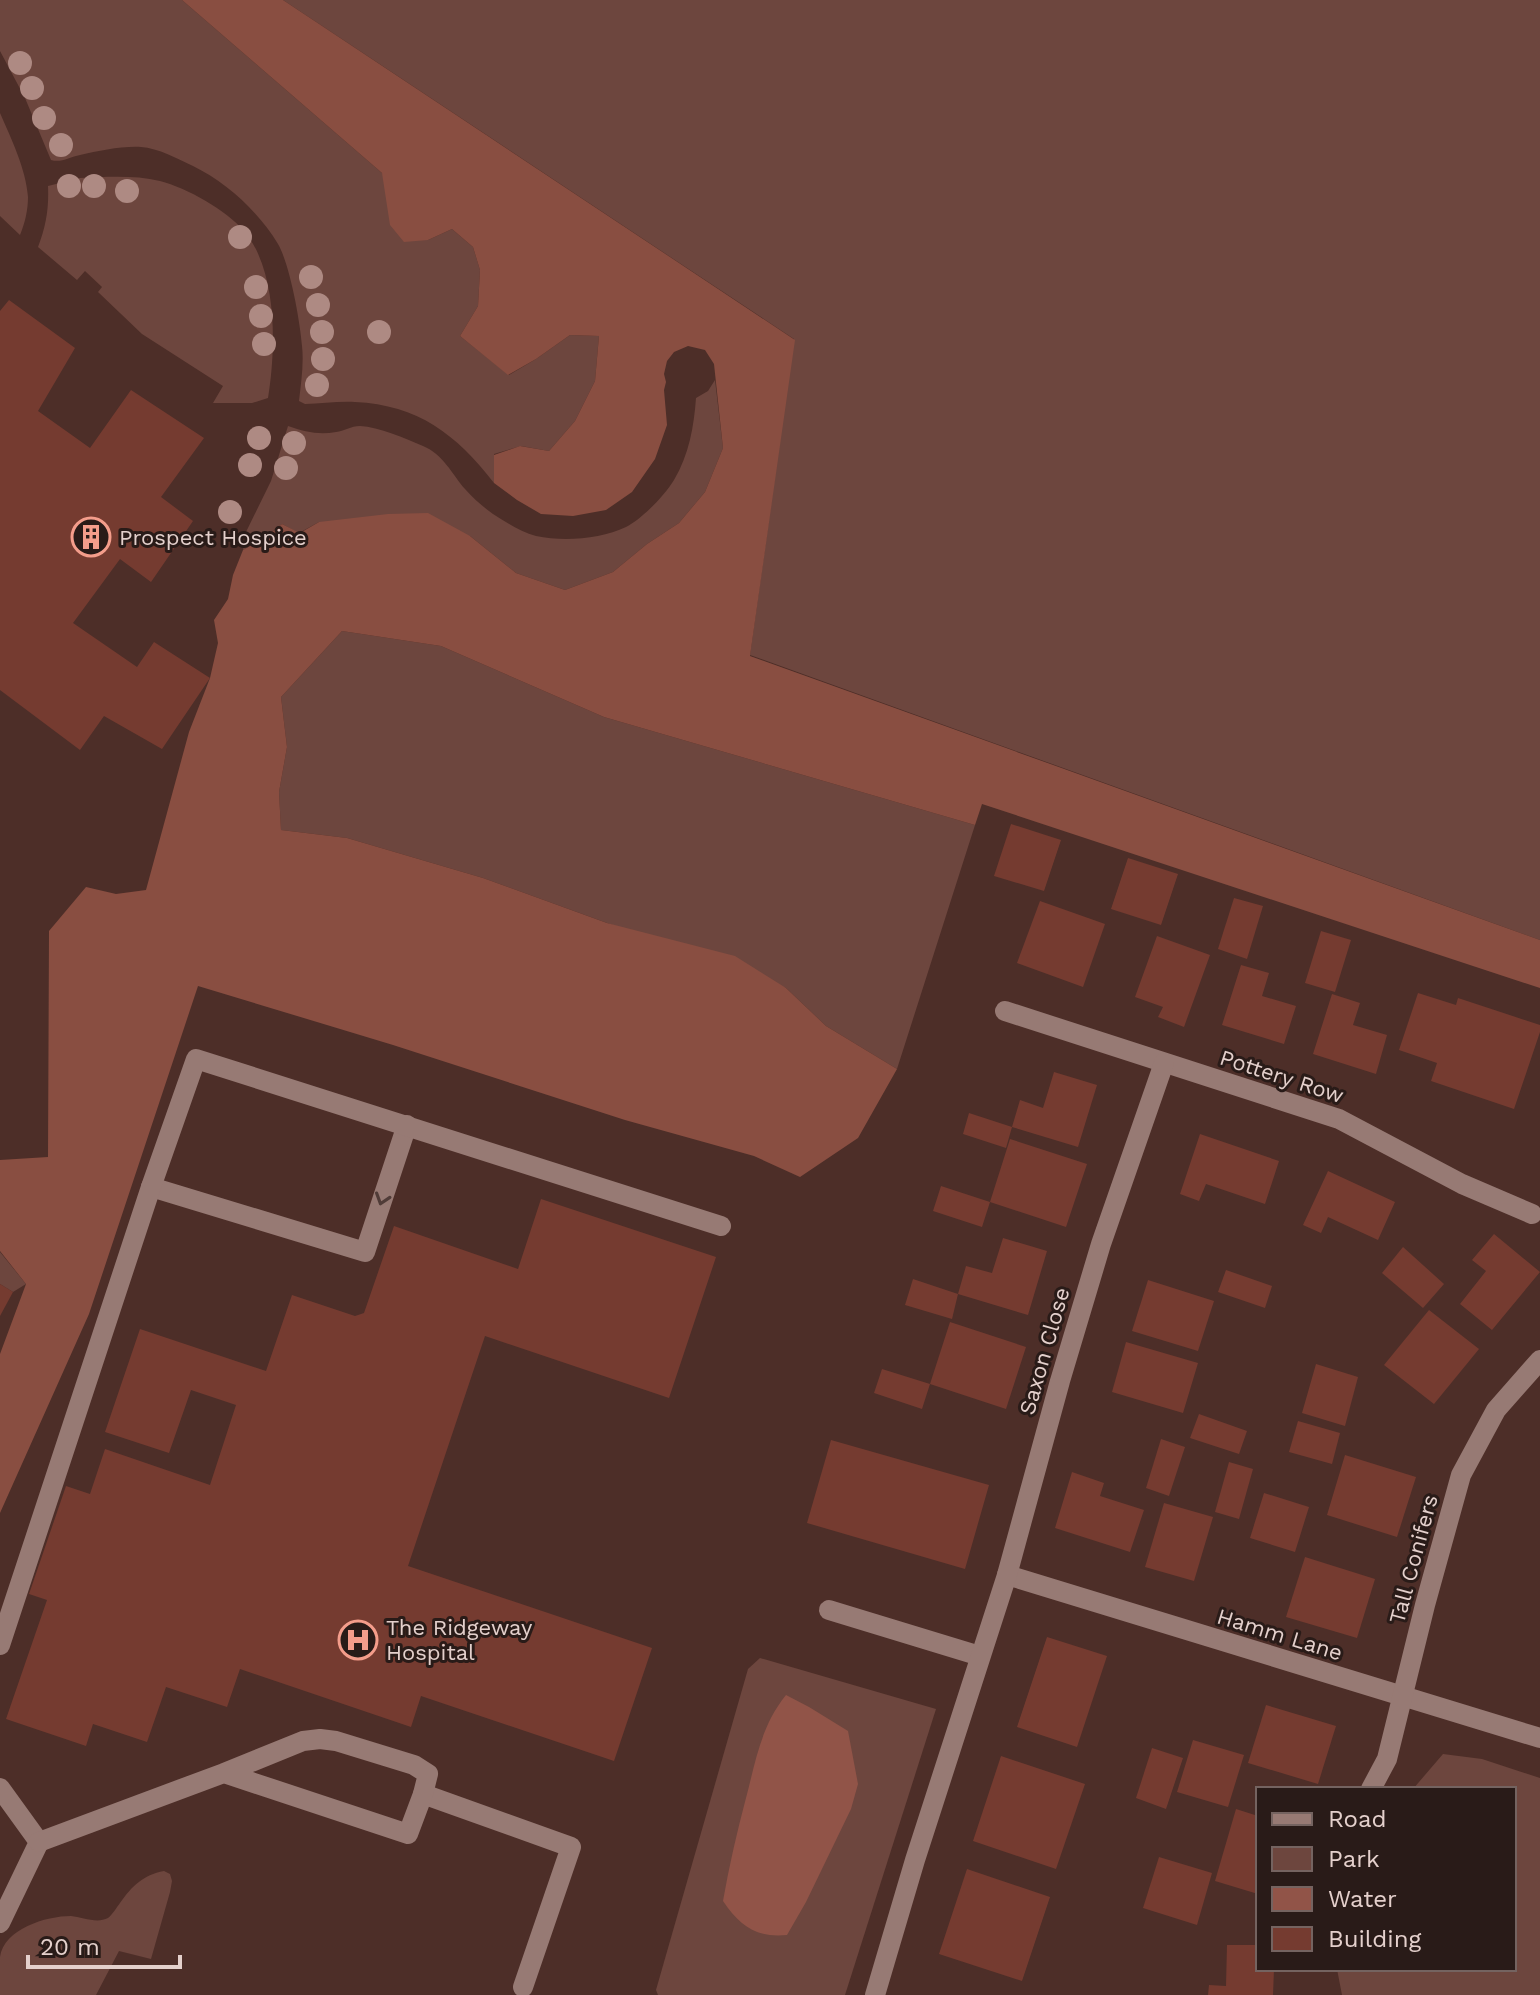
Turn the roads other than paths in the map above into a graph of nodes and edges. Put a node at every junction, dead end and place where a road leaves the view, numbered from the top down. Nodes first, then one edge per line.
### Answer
1 (1005, 1011) dead end
2 (1164, 1063) junction
3 (407, 1125) junction
4 (151, 1187) junction
5 (1532, 1214) dead end
6 (721, 1226) dead end
7 (1540, 1360) edge
8 (1007, 1575) junction
9 (829, 1610) dead end
10 (0, 1645) edge
11 (980, 1656) junction
12 (1402, 1697) junction
13 (1540, 1738) edge
14 (224, 1773) junction
15 (1372, 1787) edge
16 (0, 1788) edge
17 (423, 1794) junction
18 (39, 1842) junction
19 (0, 1923) edge
20 (523, 1987) dead end
21 (875, 1995) edge

1 - 2 street, Pottery Row
2 - 5 street, Pottery Row
2 - 8 street, Saxon Close
3 - 4 street
3 -> 4 street
3 - 6 street
4 - 10 street
7 - 12 street, Tall Conifers
8 - 11 street, Saxon Close
8 - 12 street, Hamm Lane
9 - 11 street
11 - 21 street, Saxon Close
12 - 13 street, Hamm Lane
12 - 15 street, Tall Conifers
14 - 17 street
14 - 17 street
14 - 18 street
16 - 18 street
17 - 20 street
18 - 19 street

